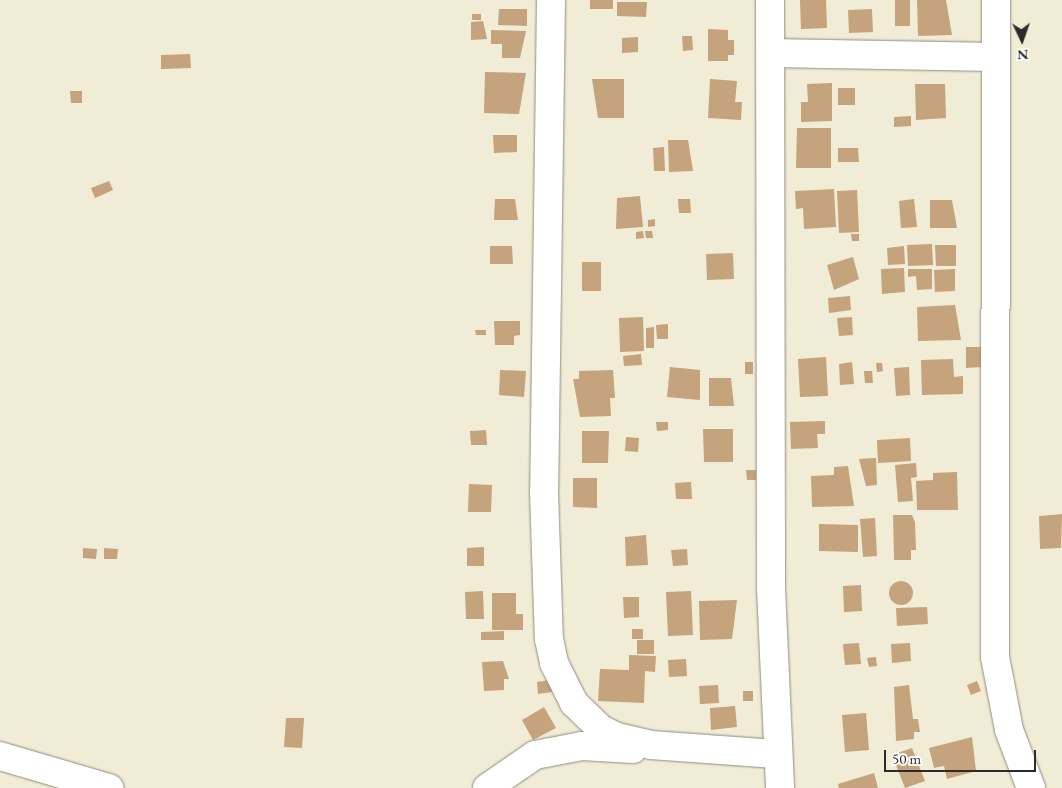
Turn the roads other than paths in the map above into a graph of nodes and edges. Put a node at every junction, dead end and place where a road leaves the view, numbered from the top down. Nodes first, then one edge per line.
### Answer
1 (551, 0) edge
2 (770, 0) edge
3 (996, 0) edge
4 (771, 53) junction
5 (996, 57) junction
6 (651, 745) junction
7 (776, 754) junction
8 (0, 756) edge
9 (109, 788) edge
10 (487, 788) edge
11 (780, 788) edge
12 (1031, 788) edge

1 - 6 street
2 - 4 street
3 - 5 street
4 - 5 street
4 - 7 street
5 - 12 street
6 - 7 street
6 - 10 street
7 - 11 street
8 - 9 street

